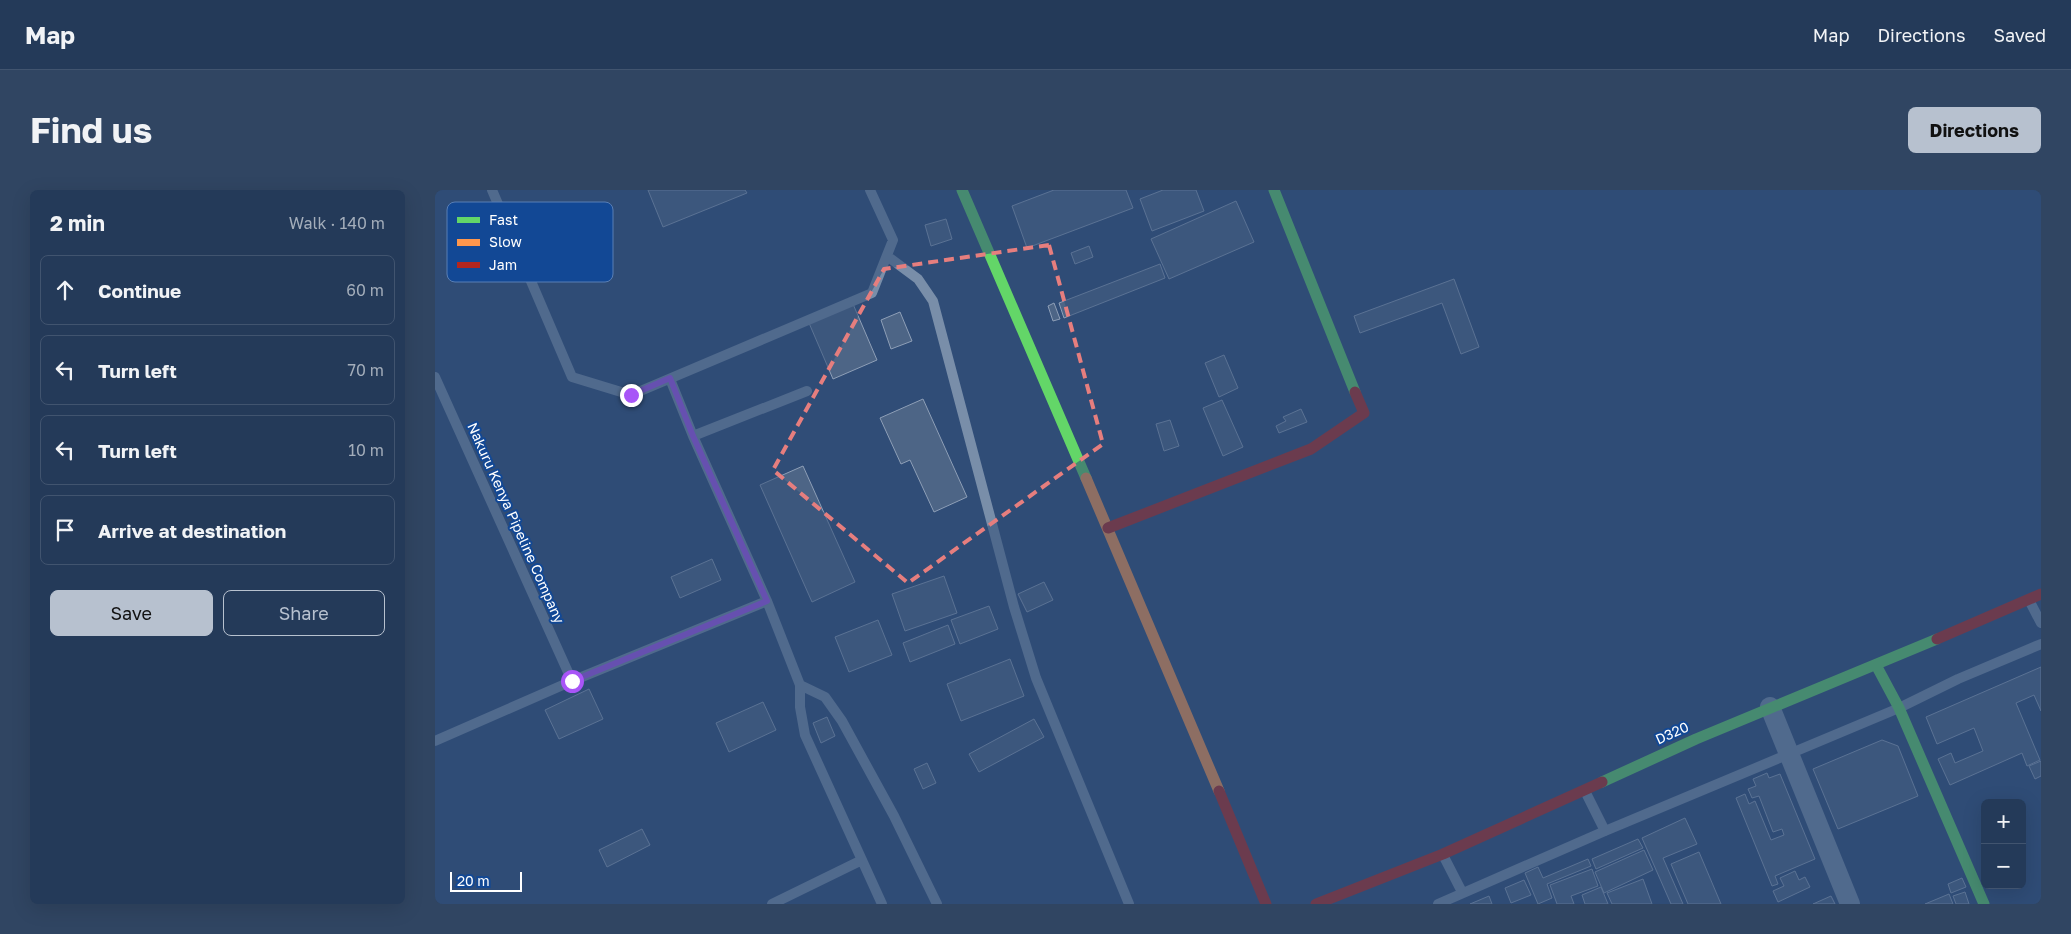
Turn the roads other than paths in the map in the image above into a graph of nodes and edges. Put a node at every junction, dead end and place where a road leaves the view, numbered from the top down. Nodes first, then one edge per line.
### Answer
1 (492, 190) edge
2 (870, 190) edge
3 (961, 190) edge
4 (1274, 190) edge
5 (497, 202) edge
6 (887, 256) junction
7 (531, 282) edge
8 (435, 377) edge
9 (670, 378) junction
10 (807, 391) dead end
11 (693, 436) junction
12 (1109, 528) junction
13 (2041, 594) edge
14 (2028, 598) junction
15 (767, 601) junction
16 (2041, 623) edge
17 (2041, 644) edge
18 (1877, 665) junction
19 (572, 681) junction
20 (800, 685) junction
21 (1770, 707) junction
22 (1899, 708) junction
23 (435, 740) edge
24 (1789, 754) junction
25 (1583, 788) junction
26 (1605, 831) junction
27 (1443, 854) junction
28 (862, 860) junction
29 (1462, 892) junction
30 (772, 904) edge
31 (882, 904) edge
32 (937, 904) edge
33 (1129, 904) edge
34 (1265, 904) edge
35 (1319, 904) edge
36 (1438, 904) edge
37 (1850, 904) edge
38 (1984, 904) edge

1 - 5 lane
2 - 6 lane
3 - 12 street
4 - 12 street
6 - 9 lane
6 - 33 lane
7 - 9 lane
8 - 19 lane, Nakuru Kenya Pipeline Company
9 - 11 lane
10 - 11 lane
11 - 15 lane
12 - 34 street
13 - 14 street, D320 / D320
14 - 16 lane
14 - 18 street, D320 / D320
15 - 19 lane
15 - 20 lane
17 - 22 lane
18 - 21 street, D320 / D320
18 - 22 street
19 - 23 lane
20 - 28 lane
20 - 32 lane
21 - 24 street
21 - 25 street, D320 / D320
22 - 24 lane
22 - 38 street
24 - 26 lane
24 - 37 street
25 - 26 lane
25 - 27 street, D320 / D320
26 - 29 lane
27 - 29 lane
27 - 35 street, D320 / D320
28 - 30 lane
28 - 31 lane
29 - 36 lane

